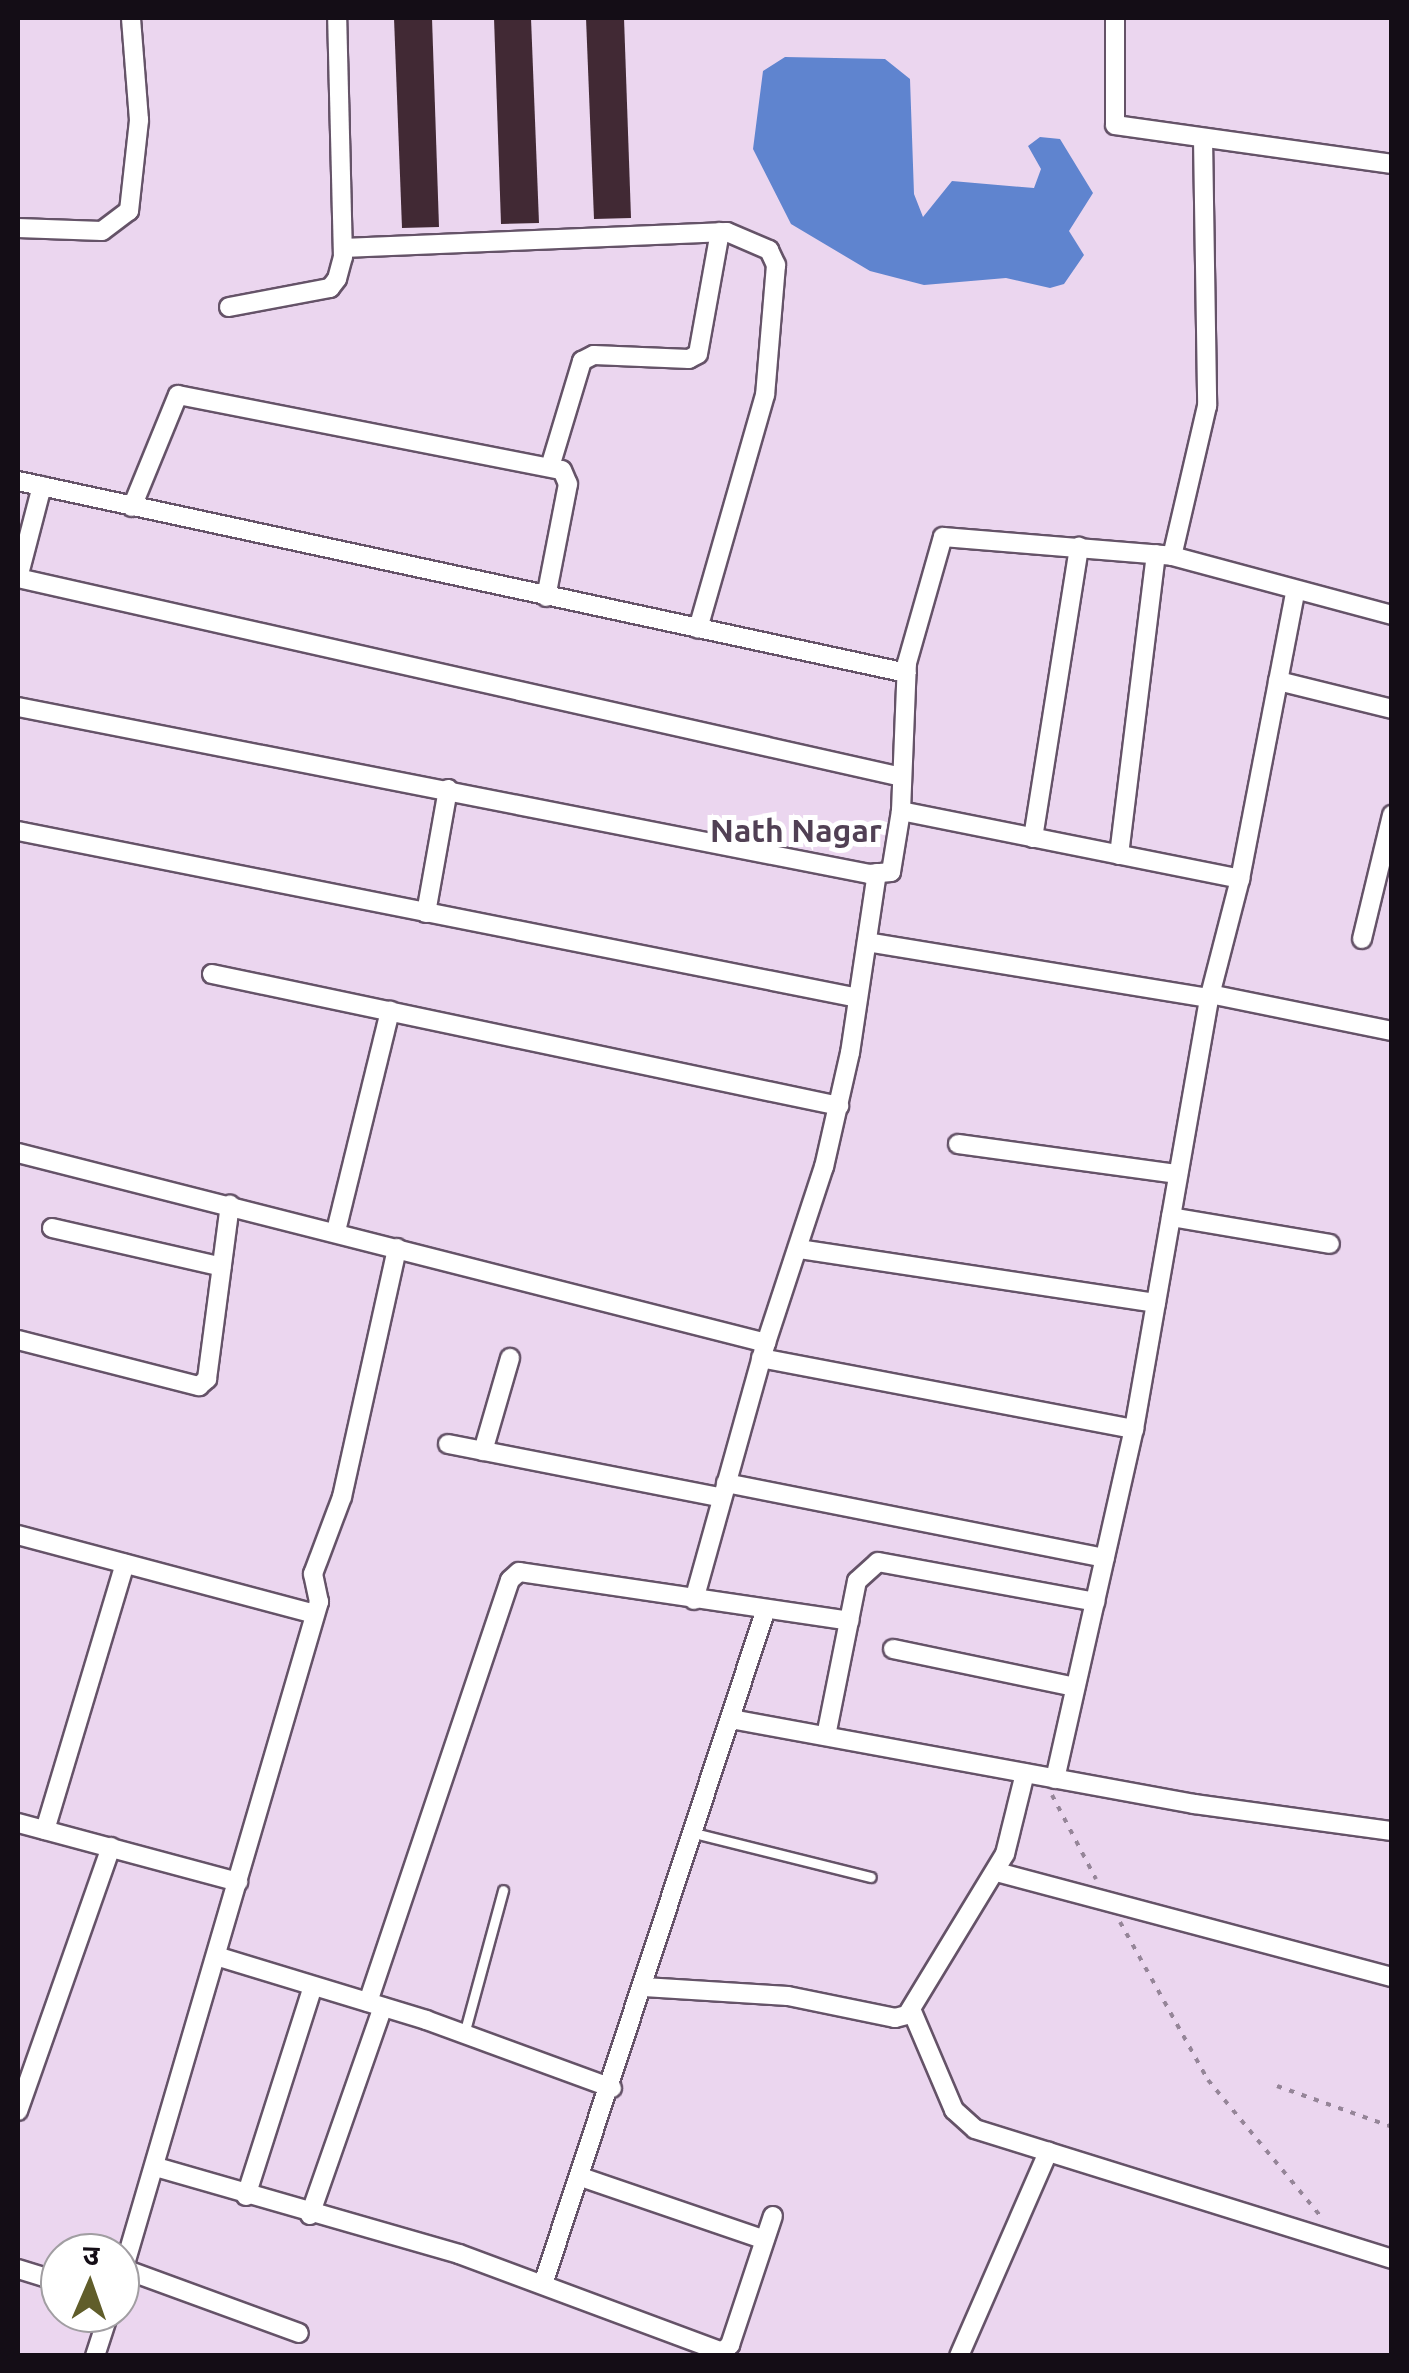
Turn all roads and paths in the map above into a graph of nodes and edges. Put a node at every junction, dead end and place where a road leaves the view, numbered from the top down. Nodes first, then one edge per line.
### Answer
1 (131, 18) edge
2 (337, 18) edge
3 (1115, 18) edge
4 (1203, 138) junction
5 (1392, 164) edge
6 (18, 228) edge
7 (720, 232) junction
8 (343, 248) junction
9 (228, 306) dead end
10 (550, 468) junction
11 (18, 480) edge
12 (42, 486) junction
13 (132, 507) junction
14 (1079, 547) junction
15 (1164, 555) junction
16 (1295, 592) junction
17 (546, 597) junction
18 (1392, 615) edge
19 (698, 629) junction
20 (907, 673) junction
21 (1278, 680) junction
22 (18, 706) edge
23 (1392, 709) edge
24 (902, 777) junction
25 (448, 788) junction
26 (901, 811) junction
27 (1392, 816) edge
28 (18, 831) edge
29 (1033, 838) junction
30 (1119, 855) junction
31 (877, 873) junction
32 (1240, 880) junction
33 (426, 913) junction
34 (1362, 939) dead end
35 (866, 942) junction
36 (212, 974) dead end
37 (1210, 996) junction
38 (858, 998) junction
39 (390, 1012) junction
40 (1392, 1031) edge
41 (838, 1106) junction
42 (958, 1144) dead end
43 (18, 1154) edge
44 (1178, 1174) junction
45 (230, 1204) junction
46 (1171, 1217) junction
47 (52, 1228) dead end
48 (336, 1232) junction
49 (1330, 1244) dead end
50 (397, 1248) junction
51 (799, 1248) junction
52 (222, 1267) junction
53 (1156, 1303) junction
54 (18, 1340) edge
55 (763, 1351) junction
56 (510, 1358) dead end
57 (1134, 1430) junction
58 (448, 1444) dead end
59 (483, 1451) junction
60 (724, 1491) junction
61 (18, 1535) edge
62 (1105, 1558) junction
63 (125, 1564) junction
64 (694, 1600) junction
65 (1095, 1602) junction
66 (766, 1612) junction
67 (316, 1614) junction
68 (849, 1621) junction
69 (894, 1649) dead end
70 (1076, 1686) junction
71 (731, 1719) junction
72 (826, 1736) junction
73 (1025, 1774) junction
74 (1055, 1779) junction
75 (18, 1823) edge
76 (45, 1830) junction
77 (1392, 1831) edge
78 (694, 1833) junction
79 (111, 1848) junction
80 (996, 1872) junction
81 (871, 1876) dead end
82 (238, 1882) junction
83 (503, 1890) dead end
84 (1109, 1902) junction
85 (216, 1956) junction
86 (1392, 1977) edge
87 (313, 1986) junction
88 (644, 1987) junction
89 (376, 2004) junction
90 (912, 2010) junction
91 (464, 2034) junction
92 (1277, 2086) dead end
93 (612, 2088) junction
94 (18, 2111) edge
95 (1392, 2127) edge
96 (1048, 2152) junction
97 (156, 2168) junction
98 (581, 2177) junction
99 (246, 2196) junction
100 (310, 2214) junction
101 (773, 2216) dead end
102 (135, 2233) edge
103 (765, 2240) junction
104 (1345, 2244) junction
105 (1392, 2259) edge
106 (140, 2281) edge
107 (542, 2284) junction
108 (298, 2334) dead end
109 (727, 2353) edge
110 (959, 2356) edge

1 - 6 street
2 - 8 street
3 - 4 street
4 - 5 street
4 - 15 street
7 - 8 street
7 - 10 street
7 - 19 street
8 - 9 street
10 - 13 street
10 - 17 street
11 - 12 street
12 - 13 street
12 - 24 street
13 - 17 street
14 - 15 street
14 - 20 street
14 - 29 street
15 - 16 street
15 - 30 street
16 - 18 street
16 - 21 street
17 - 19 street
19 - 20 street
20 - 24 street
21 - 23 street
21 - 32 street
22 - 25 street
24 - 26 street
25 - 31 street
25 - 33 street
26 - 29 street
26 - 31 street
27 - 34 street
28 - 33 street
29 - 30 street
30 - 32 street
31 - 35 street
32 - 37 street
33 - 38 street
35 - 37 street
35 - 38 street
36 - 39 street
37 - 40 street
37 - 44 street
38 - 41 street
39 - 41 street
39 - 48 street
41 - 51 street
42 - 44 street
43 - 45 street
44 - 46 street
45 - 48 street
45 - 52 street
46 - 49 street
46 - 53 street
47 - 52 street
48 - 50 street
50 - 55 street
50 - 67 street
51 - 53 street
51 - 55 street
52 - 54 street
53 - 57 street
55 - 57 street
55 - 60 street
56 - 59 street
57 - 62 street
58 - 59 street
59 - 60 street
60 - 62 street
60 - 64 street
61 - 63 street
62 - 65 street
63 - 67 street
63 - 76 street
64 - 66 street
64 - 89 street
65 - 68 street
65 - 70 street
66 - 68 street
66 - 71 street
67 - 82 street
68 - 72 street
69 - 70 street
70 - 74 street
71 - 72 street
71 - 78 street
72 - 73 street
73 - 74 street
73 - 80 street
74 - 77 street
74 - 84 path
75 - 76 street
76 - 79 street
78 - 81 lane
78 - 88 street
79 - 82 street
79 - 94 street
80 - 84 street
80 - 90 street
82 - 85 street
83 - 91 lane
84 - 86 street
84 - 104 path
85 - 87 street
85 - 97 street
87 - 89 street
87 - 99 street
88 - 90 street
88 - 93 street
89 - 91 street
89 - 100 street
90 - 96 street
91 - 93 street
92 - 95 path
93 - 98 street
96 - 104 street
96 - 110 street
97 - 99 street
97 - 102 street
98 - 103 street
98 - 107 street
99 - 100 street
100 - 107 street
101 - 103 street
103 - 109 street
104 - 105 street
106 - 108 street
107 - 109 street

